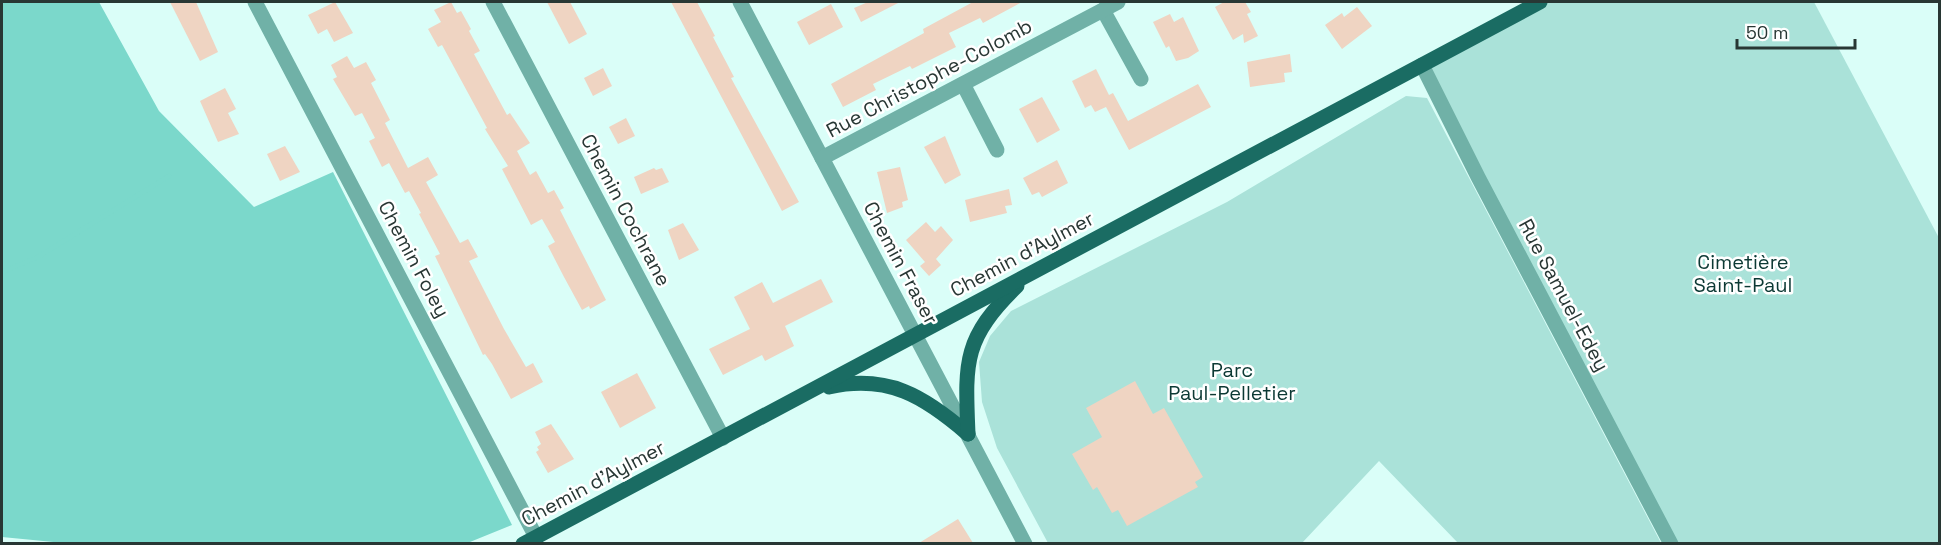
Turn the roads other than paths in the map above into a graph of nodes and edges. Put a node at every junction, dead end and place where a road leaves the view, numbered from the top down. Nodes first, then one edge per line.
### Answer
1 (255, 2) edge
2 (493, 2) edge
3 (1118, 2) edge
4 (1540, 2) edge
5 (745, 3) edge
6 (1103, 10) junction
7 (1422, 65) junction
8 (1141, 79) dead end
9 (963, 84) junction
10 (997, 150) dead end
11 (822, 158) junction
12 (1029, 273) junction
13 (915, 335) junction
14 (811, 390) junction
15 (968, 434) junction
16 (723, 438) junction
17 (530, 540) edge
18 (1025, 543) edge
19 (1671, 543) edge

1 - 17 street, Chemin Foley
2 - 16 street, Chemin Cochrane
3 - 6 street, Rue Christophe-Colomb
4 - 7 main road, Chemin d'Aylmer
5 - 11 street, Chemin Fraser
6 - 8 street
6 - 9 street, Rue Christophe-Colomb
7 - 12 main road, Chemin d'Aylmer
7 - 19 street, Rue Samuel-Edey
9 - 10 street
9 - 11 street, Rue Christophe-Colomb
11 - 13 street, Chemin Fraser
12 - 13 main road, Chemin d'Aylmer
12 - 15 main road
13 - 14 main road, Chemin d'Aylmer
13 - 15 street, Chemin Fraser
14 - 15 main road
14 - 16 main road, Chemin d'Aylmer
15 - 18 street, Chemin Fraser
16 - 17 main road, Chemin d'Aylmer

